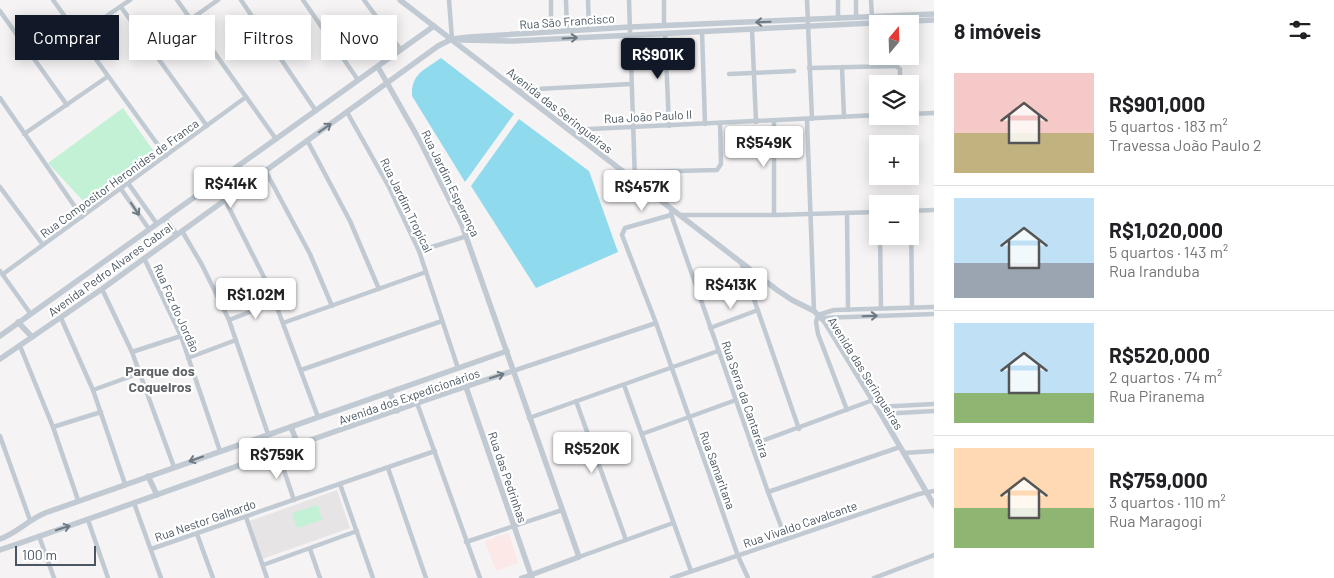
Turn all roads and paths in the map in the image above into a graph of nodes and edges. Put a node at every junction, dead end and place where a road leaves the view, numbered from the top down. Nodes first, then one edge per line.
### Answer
1 (53, 0) edge
2 (130, 0) edge
3 (177, 0) edge
4 (218, 0) edge
5 (241, 0) edge
6 (303, 0) edge
7 (364, 0) edge
8 (400, 0) edge
9 (449, 0) edge
10 (551, 0) edge
11 (566, 0) edge
12 (588, 0) edge
13 (629, 0) edge
14 (664, 0) edge
15 (807, 0) edge
16 (838, 0) edge
17 (856, 0) edge
18 (872, 0) edge
19 (121, 7) junction
20 (0, 11) edge
21 (934, 14) edge
22 (64, 15) edge
23 (109, 15) edge
24 (188, 15) edge
25 (197, 15) edge
26 (872, 15) edge
27 (913, 15) edge
28 (869, 17) edge
29 (856, 18) junction
30 (838, 19) junction
31 (934, 20) edge
32 (808, 23) junction
33 (434, 26) junction
34 (664, 26) junction
35 (630, 27) junction
36 (590, 29) junction
37 (752, 29) junction
38 (567, 31) junction
39 (702, 31) junction
40 (551, 32) junction
41 (665, 32) junction
42 (630, 34) junction
43 (452, 39) junction
44 (401, 50) junction
45 (215, 53) edge
46 (96, 60) edge
47 (378, 67) junction
48 (842, 67) junction
49 (809, 68) junction
50 (794, 71) dead end
51 (755, 72) junction
52 (728, 74) dead end
53 (900, 75) edge
54 (107, 77) junction
55 (358, 80) junction
56 (388, 82) junction
57 (631, 84) junction
58 (518, 90) junction
59 (246, 97) junction
60 (0, 98) edge
61 (67, 105) junction
62 (316, 111) junction
63 (347, 112) junction
64 (919, 114) edge
65 (934, 114) edge
66 (869, 116) edge
67 (844, 117) junction
68 (809, 119) junction
69 (774, 121) junction
70 (756, 122) junction
71 (720, 123) junction
72 (705, 124) junction
73 (207, 126) junction
74 (670, 126) junction
75 (633, 127) junction
76 (570, 130) junction
77 (24, 134) junction
78 (276, 139) junction
79 (307, 140) junction
80 (166, 156) junction
81 (266, 170) junction
82 (635, 172) junction
83 (635, 181) junction
84 (128, 184) junction
85 (0, 187) edge
86 (121, 188) junction
87 (225, 200) junction
88 (934, 210) edge
89 (919, 211) edge
90 (671, 212) junction
91 (869, 212) edge
92 (847, 213) junction
93 (811, 214) junction
94 (681, 215) junction
95 (774, 215) junction
96 (82, 217) junction
97 (164, 218) junction
98 (156, 224) junction
99 (149, 230) junction
100 (179, 233) junction
101 (467, 236) junction
102 (43, 245) junction
103 (880, 245) edge
104 (911, 245) edge
105 (419, 251) junction
106 (144, 258) junction
107 (741, 260) junction
108 (1, 272) edge
109 (426, 272) junction
110 (763, 279) junction
111 (750, 285) junction
112 (102, 288) junction
113 (379, 290) junction
114 (276, 302) junction
115 (332, 306) junction
116 (912, 307) junction
117 (934, 307) edge
118 (881, 308) junction
119 (758, 310) junction
120 (848, 310) junction
121 (30, 313) junction
122 (934, 314) edge
123 (818, 316) junction
124 (61, 318) junction
125 (229, 320) junction
126 (442, 321) junction
127 (18, 322) junction
128 (283, 323) junction
129 (656, 323) junction
130 (710, 328) junction
131 (0, 336) edge
132 (181, 336) junction
133 (32, 338) junction
134 (236, 340) junction
135 (20, 346) junction
136 (507, 351) junction
137 (718, 351) junction
138 (132, 352) junction
139 (188, 358) junction
140 (0, 359) edge
141 (672, 367) junction
142 (458, 368) junction
143 (301, 370) junction
144 (513, 371) junction
145 (140, 374) junction
146 (624, 384) junction
147 (466, 387) junction
148 (93, 390) junction
149 (390, 392) junction
150 (736, 400) junction
151 (873, 400) junction
152 (576, 401) junction
153 (418, 403) junction
154 (934, 404) edge
155 (877, 407) junction
156 (847, 410) junction
157 (397, 411) junction
158 (934, 411) edge
159 (101, 412) junction
160 (881, 414) junction
161 (318, 417) junction
162 (688, 417) junction
163 (529, 418) junction
164 (53, 427) junction
165 (291, 427) junction
166 (799, 429) junction
167 (268, 434) junction
168 (642, 434) junction
169 (0, 436) edge
170 (298, 445) junction
171 (751, 445) junction
172 (900, 447) junction
173 (220, 451) junction
174 (435, 451) junction
175 (934, 451) edge
176 (278, 453) junction
177 (903, 453) junction
178 (174, 467) junction
179 (388, 468) junction
180 (148, 476) junction
181 (125, 484) junction
182 (340, 484) junction
183 (934, 491) edge
184 (768, 492) junction
185 (926, 492) junction
186 (157, 495) junction
187 (78, 500) junction
188 (294, 500) junction
189 (134, 503) junction
190 (934, 505) edge
191 (562, 510) junction
192 (246, 516) junction
193 (30, 520) junction
194 (88, 520) junction
195 (673, 523) junction
196 (514, 526) junction
197 (357, 531) junction
198 (197, 534) junction
199 (39, 536) junction
200 (0, 539) edge
201 (786, 539) junction
202 (626, 540) junction
203 (466, 542) junction
204 (310, 548) junction
205 (151, 549) junction
206 (0, 550) edge
207 (934, 555) edge
208 (738, 556) junction
209 (579, 557) junction
210 (263, 565) junction
211 (691, 571) junction
212 (531, 576) edge
213 (54, 578) edge
214 (108, 578) edge
215 (161, 578) edge
216 (213, 578) edge
217 (267, 578) edge
218 (320, 578) edge
219 (373, 578) edge
220 (426, 578) edge
221 (480, 578) edge
222 (520, 578) edge
223 (673, 578) edge
224 (748, 578) edge
225 (874, 578) edge

1 - 22 street
2 - 19 street
3 - 24 street
4 - 25 street
5 - 62 street
6 - 55 street
7 - 44 street
8 - 33 street, Avenida das Seringueiras
9 - 43 street
10 - 40 street
11 - 38 street
12 - 36 street
13 - 35 street
14 - 34 street
15 - 32 street
16 - 30 street
17 - 29 street
18 - 26 street
19 - 23 street
19 - 73 street
20 - 61 street
21 - 27 street, Rua São Francisco
28 - 29 street, Rua São Francisco
29 - 30 street, Rua São Francisco
30 - 32 street, Rua São Francisco
31 - 32 street, Rua São Francisco
32 -> 34 street, Rua São Francisco
32 - 37 street, Rua São Francisco
32 - 49 street
33 - 43 street, Avenida das Seringueiras
33 - 44 street, Avenida Pedro Alvares Cabral
34 - 35 street, Rua São Francisco
35 - 36 street, Rua São Francisco
35 - 42 street
36 - 38 street, Rua São Francisco
37 - 39 street, Rua São Francisco
37 - 51 street
38 - 40 street, Rua São Francisco
39 - 41 street, Rua São Francisco
39 - 72 street
40 - 43 street, Rua São Francisco
41 - 42 street, Rua São Francisco
41 - 74 street
43 -> 42 street, Rua São Francisco
42 - 57 street
43 - 56 street, Avenida Pedro Alvares Cabral
43 - 58 street, Avenida das Seringueiras
44 - 47 street, Avenida Pedro Alvares Cabral
45 - 59 street
46 - 54 street
47 - 55 street, Avenida Pedro Alvares Cabral
47 - 56 street, Rua Jardim Esperança
48 - 49 street
48 - 53 street
48 - 67 street
49 - 68 street
50 - 51 street
51 - 52 street
51 - 70 street
54 - 61 street
54 - 80 street
55 - 62 street, Avenida Pedro Alvares Cabral
56 - 63 street, Avenida Pedro Alvares Cabral
56 - 101 street, Rua Jardim Esperança
57 - 58 street
57 - 75 street
58 - 76 street, Avenida das Seringueiras
59 - 73 street, Rua Compositor Heronides de Franca
59 - 78 street
60 - 77 street
61 - 77 street
62 - 78 street, Avenida Pedro Alvares Cabral
79 -> 63 street, Avenida Pedro Alvares Cabral
63 - 105 street, Rua Jardim Tropical
64 - 65 street
66 - 67 street, Rua João Paulo II
67 - 68 street, Rua João Paulo II
68 - 69 street, Rua João Paulo II
68 - 93 street
69 - 70 street, Rua João Paulo II
69 - 95 street
70 - 71 street, Rua João Paulo II
71 - 72 street, Rua João Paulo II
71 - 82 street
72 - 74 street, Rua João Paulo II
73 - 80 street, Rua Compositor Heronides de Franca
74 - 75 street, Rua João Paulo II
75 - 76 street, Rua João Paulo II
75 - 82 street
76 - 83 street, Avenida das Seringueiras
77 - 96 street
78 - 97 street, Avenida Pedro Alvares Cabral
79 - 81 street, Avenida Pedro Alvares Cabral
79 - 113 street
80 - 84 street, Rua Compositor Heronides de Franca
81 - 87 street, Avenida Pedro Alvares Cabral
81 - 115 street
82 - 83 street
83 - 90 street, Avenida das Seringueiras
84 - 86 street, Rua Compositor Heronides de Franca
84 - 98 street
85 - 102 street
86 - 96 street, Rua Compositor Heronides de Franca
86 -> 99 street
87 - 100 street, Avenida Pedro Alvares Cabral
87 - 114 street
88 - 89 street
90 - 94 street, Avenida das Seringueiras
90 - 129 street, Rua Samaritana
90 - 130 street, Rua Serra da Cantareira
91 - 92 street
92 - 93 street
92 - 120 street
93 - 95 street
93 - 123 street
94 - 95 street
94 - 107 street, Avenida das Seringueiras
96 - 102 street, Rua Compositor Heronides de Franca
97 - 98 street, Avenida Pedro Alvares Cabral
97 - 100 street
98 - 99 street, Avenida Pedro Alvares Cabral
99 - 121 street, Avenida Pedro Alvares Cabral
100 - 106 street, Avenida Pedro Alvares Cabral
100 - 125 street
101 - 105 street
101 - 136 street, Rua Jardim Esperança
102 - 108 street, Rua Compositor Heronides de Franca
103 - 118 street
104 - 116 street
105 - 109 street, Rua Jardim Tropical
106 - 112 street, Avenida Pedro Alvares Cabral
106 - 132 street, Rua Foz do Jordão
107 - 110 street, Avenida das Seringueiras
107 - 111 street
108 - 121 street
109 - 113 street
109 - 126 street, Rua Jardim Tropical
110 - 111 street
110 - 123 street, Avenida das Seringueiras
111 - 119 street
112 - 124 street, Avenida Pedro Alvares Cabral
112 - 138 street
113 - 115 street
114 - 125 street
114 - 128 street
115 - 128 street
116 - 117 street
116 - 118 street
118 - 120 street
119 - 130 street
119 - 166 street
120 - 123 street
121 - 127 street, Avenida Pedro Alvares Cabral
123 -> 122 street
123 - 151 street, Avenida das Seringueiras
123 - 156 street
124 - 133 street, Avenida Pedro Alvares Cabral
124 - 148 street
125 - 134 street
126 - 142 street, Rua Jardim Tropical
126 - 143 street
127 - 131 street, Avenida Pedro Alvares Cabral
127 - 133 street
128 - 143 street
129 - 141 street, Rua Samaritana
129 - 144 street, Avenida dos Expedicionários
130 - 137 street, Rua Serra da Cantareira
132 - 138 street
132 - 139 street, Rua Foz do Jordão
133 - 135 street, Avenida Pedro Alvares Cabral
134 - 139 street
134 - 167 street
135 - 140 street, Avenida Pedro Alvares Cabral
135 - 164 street
136 - 142 street, Avenida dos Expedicionários
136 - 144 street, Rua Jardim Esperança
137 - 141 street
137 - 150 street, Rua Serra da Cantareira
138 - 145 street
139 - 173 street, Rua Foz do Jordão
141 - 146 street
141 - 162 street, Rua Samaritana
142 - 149 street, Avenida dos Expedicionários
143 - 161 street
147 -> 144 street, Avenida dos Expedicionários
144 - 163 street, Rua Jardim Esperança
145 - 148 street
145 - 178 street
146 - 152 street
146 - 168 street
147 - 153 street, Avenida dos Expedicionários
147 - 196 street, Rua das Pedrinhas
148 - 159 street
149 - 157 street
149 - 161 street, Avenida dos Expedicionários
150 - 162 street
150 - 171 street, Rua Serra da Cantareira
151 - 155 street, Avenida das Seringueiras
151 - 156 street
152 - 163 street
152 - 202 street
153 - 157 street, Avenida dos Expedicionários
153 - 174 street
154 - 155 street
155 - 160 street, Avenida das Seringueiras
156 - 166 street
157 - 170 street, Avenida dos Expedicionários
158 - 160 street
159 - 164 street
159 - 181 street
160 - 172 street, Avenida das Seringueiras
161 - 165 street, Avenida dos Expedicionários
162 - 168 street
162 - 208 street, Rua Samaritana
163 - 191 street, Rua Jardim Esperança
164 - 187 street
165 - 167 street, Avenida dos Expedicionários
165 - 170 street
166 - 171 street
167 - 173 street, Avenida dos Expedicionários
168 - 195 street
169 - 193 street
170 - 176 street, Avenida dos Expedicionários
171 - 184 street, Rua Serra da Cantareira
172 - 177 street, Avenida das Seringueiras
172 - 184 street
173 -> 178 street, Avenida dos Expedicionários
174 - 179 street, Rua Nestor Galhardo
174 - 203 street
175 - 177 street
176 - 186 street, Avenida dos Expedicionários
176 - 188 street
177 - 185 street, Avenida das Seringueiras
178 - 180 street, Avenida dos Expedicionários
179 - 182 street, Rua Nestor Galhardo
179 - 220 street
180 - 181 street, Avenida dos Expedicionários
180 - 186 street
181 - 187 street, Avenida dos Expedicionários
182 - 188 street, Rua Nestor Galhardo
182 - 197 street
183 - 185 street, Rua Vivaldo Cavalcante
184 - 201 street, Rua Serra da Cantareira
185 - 190 street, Avenida das Seringueiras
185 - 201 street, Rua Vivaldo Cavalcante
186 - 189 street, Avenida dos Expedicionários
187 - 193 street, Avenida dos Expedicionários
188 - 192 street, Rua Nestor Galhardo
189 - 194 street, Avenida dos Expedicionários
189 - 205 street
191 - 196 street
191 - 209 street, Rua Jardim Esperança
192 - 198 street, Rua Nestor Galhardo
192 - 210 street
193 - 200 street, Avenida dos Expedicionários
199 -> 194 street, Avenida dos Expedicionários
194 - 214 street
195 - 202 street
195 - 211 street
196 - 203 street
196 - 212 street, Rua das Pedrinhas
197 - 204 street
197 - 219 street
198 - 205 street, Rua Nestor Galhardo
198 - 216 street
199 - 206 street, Avenida dos Expedicionários
199 - 213 street
201 - 208 street, Rua Vivaldo Cavalcante
202 - 209 street
203 - 221 street
204 - 210 street
204 - 218 street
205 - 215 street
207 - 225 street
208 - 211 street, Rua Vivaldo Cavalcante
208 - 224 street, Rua Samaritana
209 - 212 street
210 - 217 street
211 - 223 street, Rua Vivaldo Cavalcante
212 - 222 street

